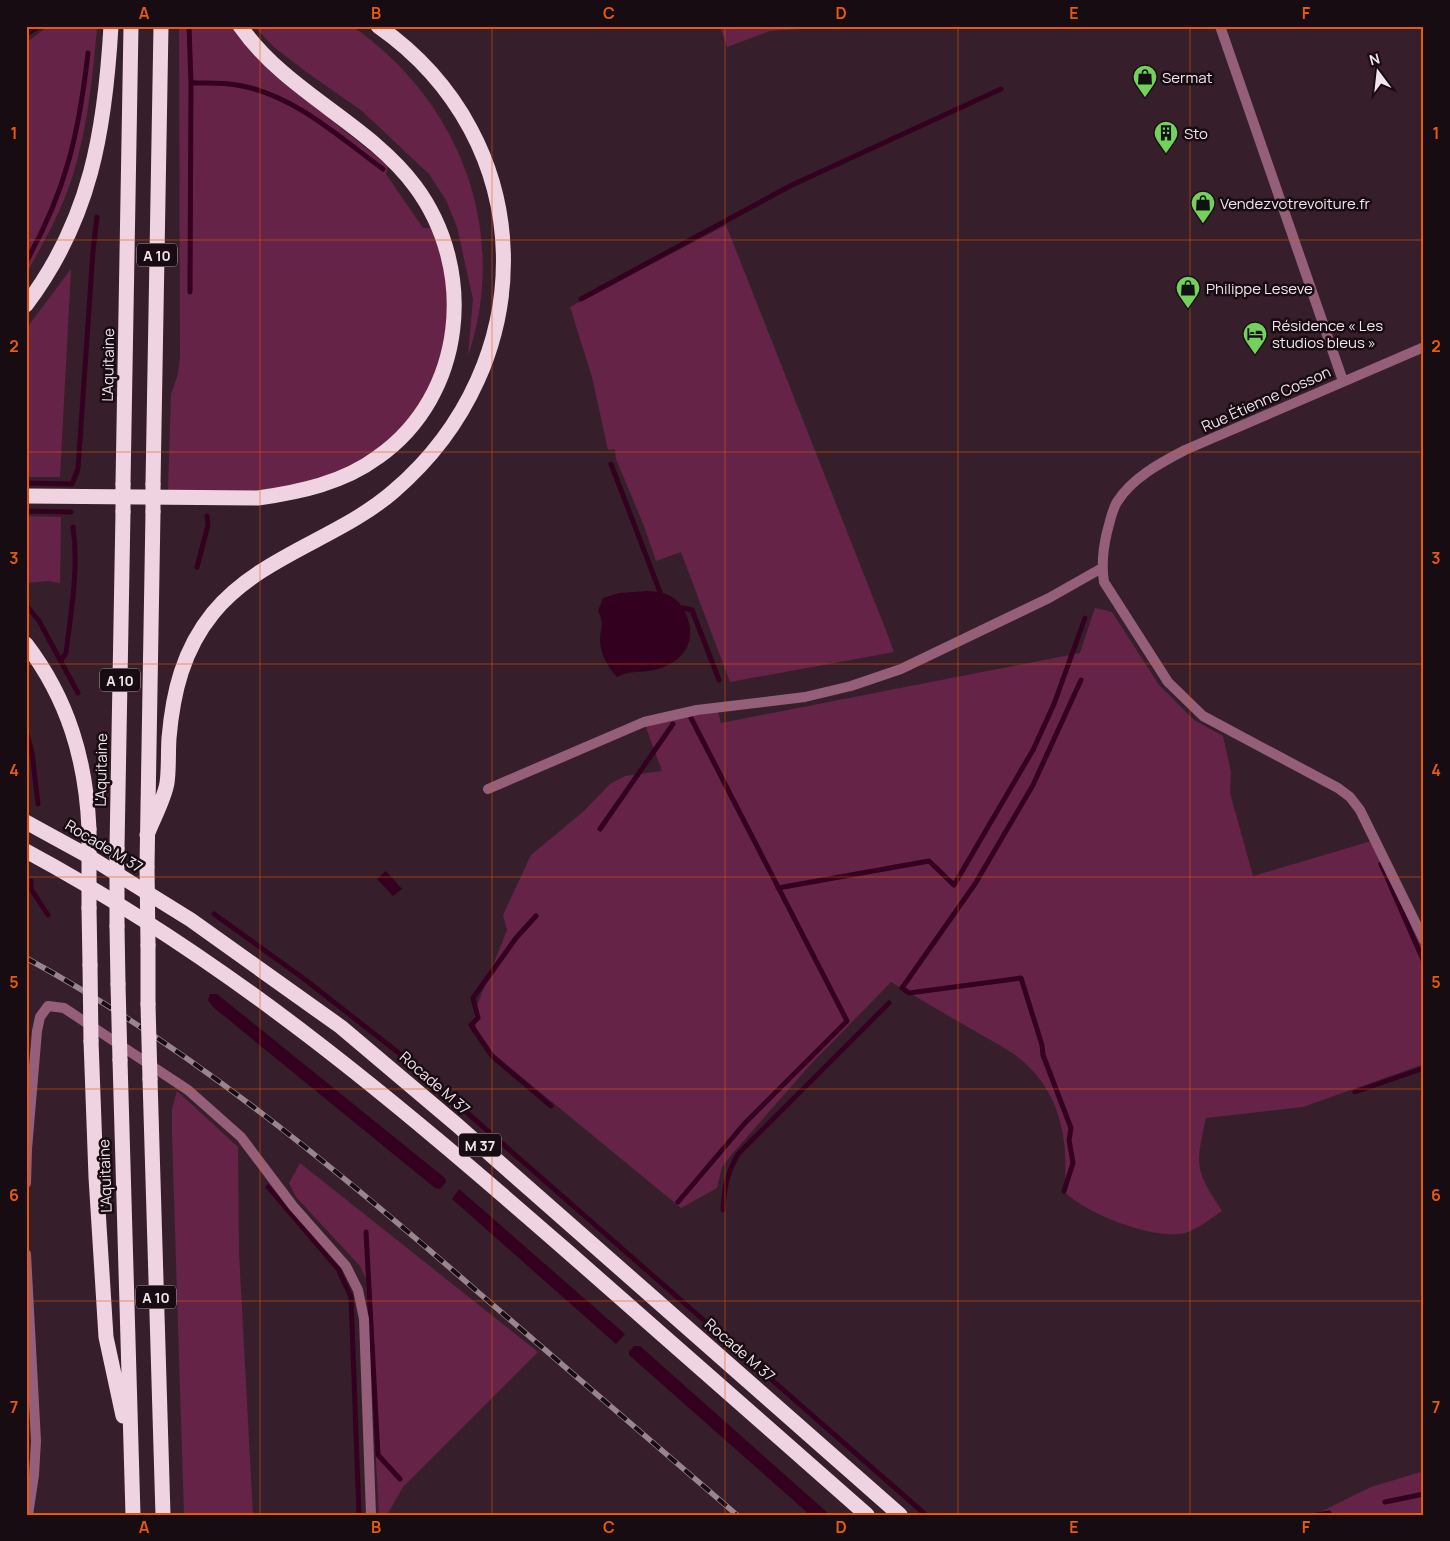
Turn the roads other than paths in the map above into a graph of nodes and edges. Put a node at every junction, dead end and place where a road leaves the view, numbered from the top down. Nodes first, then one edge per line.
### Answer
1 (111, 26) edge
2 (131, 26) edge
3 (161, 26) edge
4 (240, 26) edge
5 (378, 26) edge
6 (1220, 26) edge
7 (26, 305) edge
8 (1424, 347) edge
9 (1343, 381) junction
10 (26, 496) edge
11 (1102, 568) junction
12 (26, 644) edge
13 (488, 789) dead end
14 (26, 822) edge
15 (147, 835) junction
16 (26, 850) edge
17 (1424, 940) edge
18 (26, 1183) edge
19 (26, 1254) edge
20 (132, 1457) junction
21 (28, 1515) edge
22 (134, 1515) edge
23 (163, 1515) edge
24 (371, 1515) edge
25 (867, 1515) edge
26 (900, 1515) edge

1 - 7 highway
2 - 20 highway, L'Aquitaine / A 10, bridge
3 - 15 highway, A 10, bridge
4 - 10 highway
5 - 15 highway
6 - 9 street
8 - 9 street, Rue Étienne Cosson
9 - 11 street, Rue Étienne Cosson
11 - 13 street
11 - 17 street
12 - 20 highway, bridge
14 - 26 highway, Rocade M 37 / M 37
15 - 23 highway, A 10, bridge
16 - 25 highway, M 37
18 - 24 street
19 - 21 street
20 - 22 highway, L'Aquitaine / A 10

